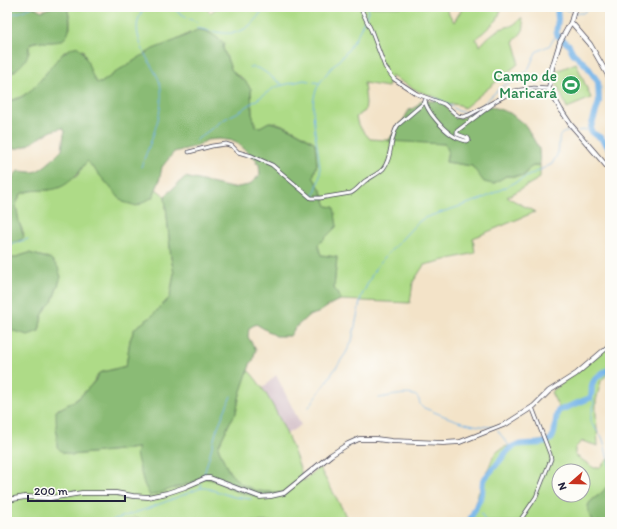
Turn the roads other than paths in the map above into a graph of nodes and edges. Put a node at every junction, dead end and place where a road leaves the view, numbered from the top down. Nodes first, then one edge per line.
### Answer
1 (360, 7) edge
2 (575, 7) edge
3 (571, 22) junction
4 (610, 79) edge
5 (549, 89) junction
6 (426, 97) junction
7 (495, 101) junction
8 (425, 102) junction
9 (189, 152) dead end
10 (610, 170) edge
11 (610, 345) edge
12 (532, 407) junction
13 (7, 500) edge
14 (519, 522) edge

1 - 6 street
2 - 3 street
3 - 4 street
3 - 5 street
5 - 7 street
5 - 10 street
6 - 7 street
6 - 8 street
7 - 8 street
8 - 9 street
11 - 12 street
12 - 13 street
12 - 14 street

